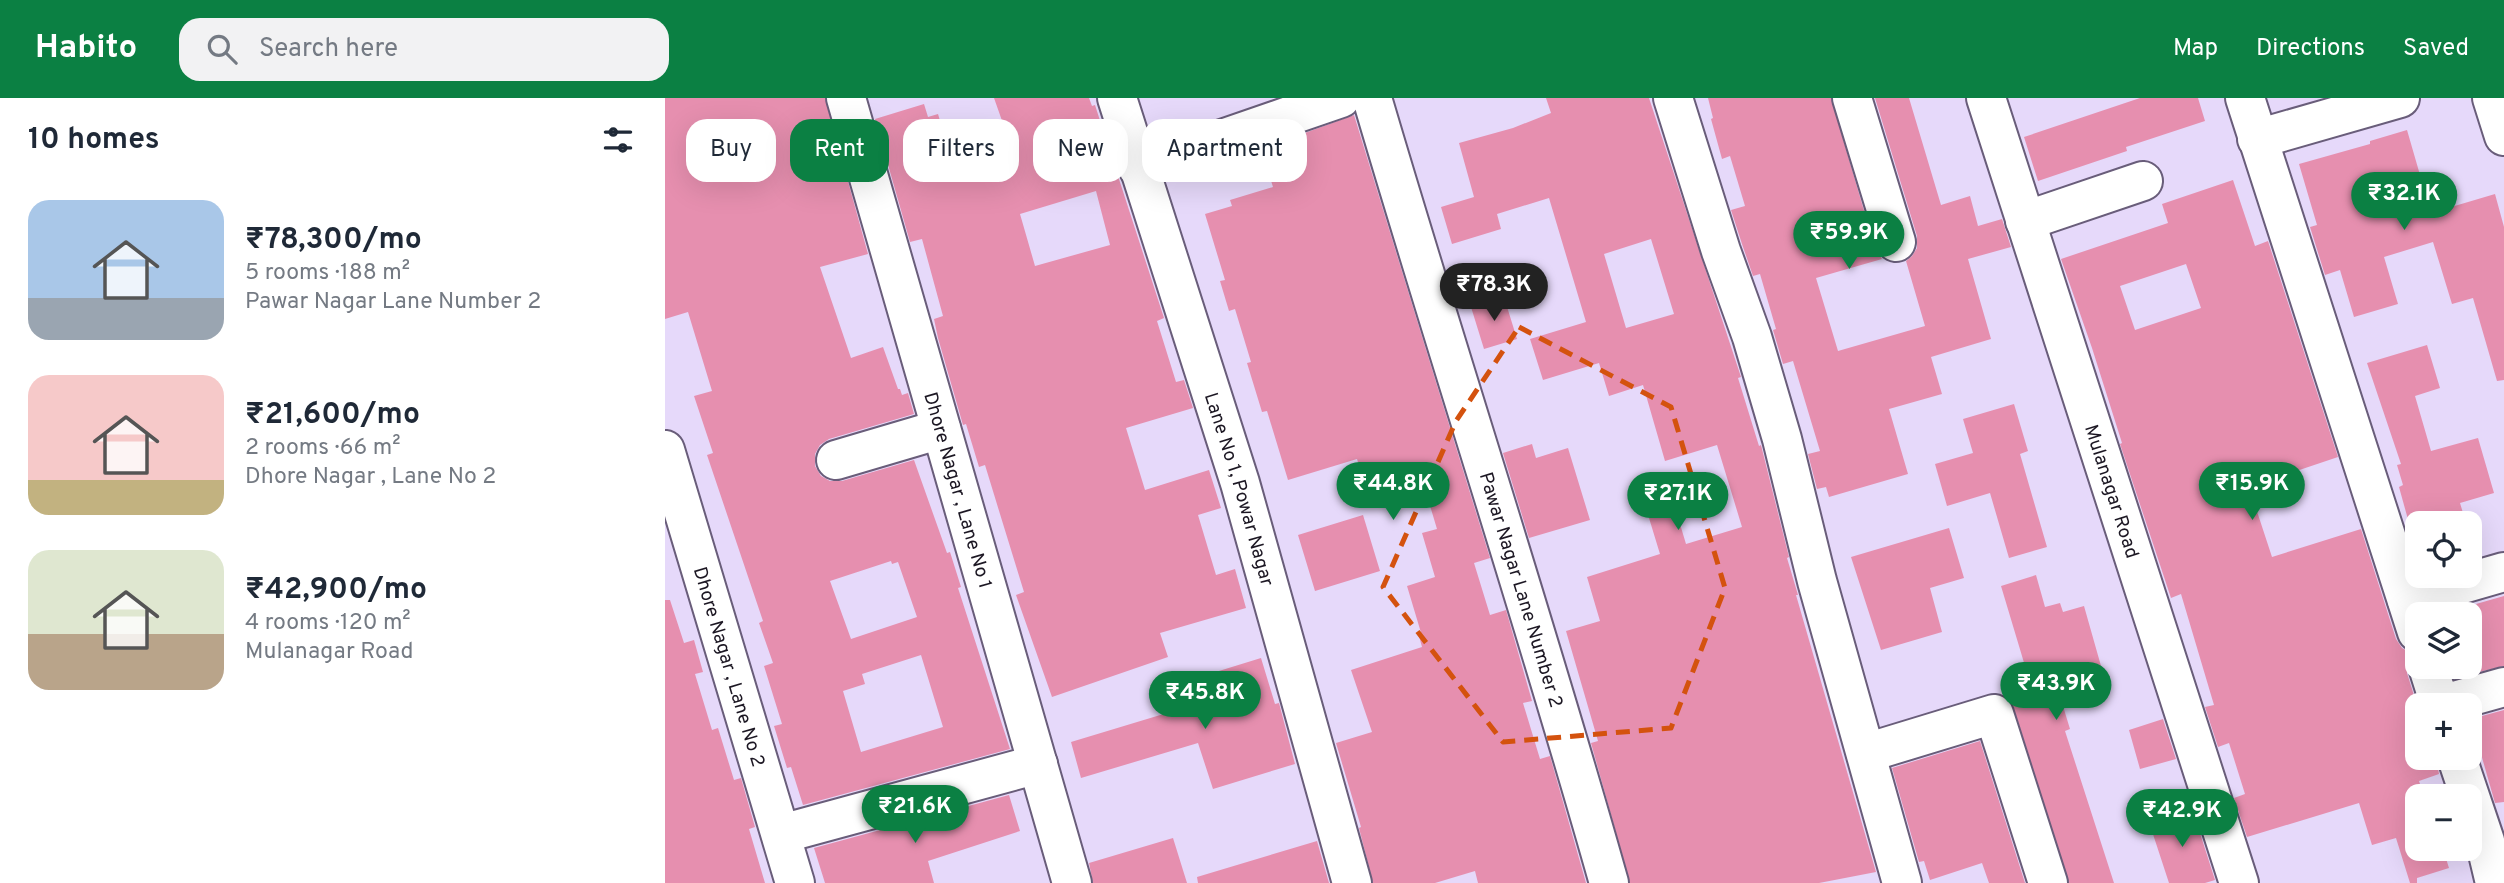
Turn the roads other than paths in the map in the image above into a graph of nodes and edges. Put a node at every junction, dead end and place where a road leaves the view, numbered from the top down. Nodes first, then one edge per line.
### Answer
1 (846, 98) edge
2 (1117, 98) edge
3 (1341, 98) edge
4 (1372, 98) edge
5 (1673, 98) edge
6 (1852, 98) edge
7 (1986, 98) edge
8 (2245, 98) edge
9 (2400, 98) edge
10 (2492, 98) edge
11 (2504, 136) edge
12 (2257, 139) junction
13 (1138, 167) junction
14 (2143, 181) dead end
15 (2025, 221) junction
16 (1896, 242) dead end
17 (941, 429) junction
18 (665, 450) edge
19 (835, 460) dead end
20 (2504, 572) edge
21 (2407, 602) edge
22 (2441, 602) edge
23 (2432, 679) edge
24 (2504, 687) edge
25 (1866, 753) junction
26 (1038, 764) junction
27 (2463, 770) edge
28 (781, 834) junction
29 (2495, 839) edge
30 (795, 883) edge
31 (1072, 883) edge
32 (1352, 883) edge
33 (1609, 883) edge
34 (1902, 883) edge
35 (2048, 883) edge
36 (2239, 883) edge
37 (2495, 883) edge

1 - 17 street, Dhore Nagar , Lane No 1
2 - 13 street, Lane No 1, Powar Nagar
3 - 13 street
4 - 33 street, Pawar Nagar Lane Number 2
5 - 25 street
6 - 16 street
7 - 15 street, Mulanagar Road
8 - 12 street
9 - 12 street
10 - 11 street
12 - 21 street
13 - 32 street, Lane No 1, Powar Nagar
14 - 15 street
15 - 36 street, Mulanagar Road
17 - 19 street
17 - 26 street, Dhore Nagar , Lane No 1
18 - 28 street, Dhore Nagar , Lane No 2
20 - 22 street
23 - 24 street
25 - 34 street
25 - 35 street
26 - 28 street
26 - 31 street, Dhore Nagar , Lane No 1
27 - 29 street
28 - 30 street, Dhore Nagar , Lane No 2
29 - 37 street

